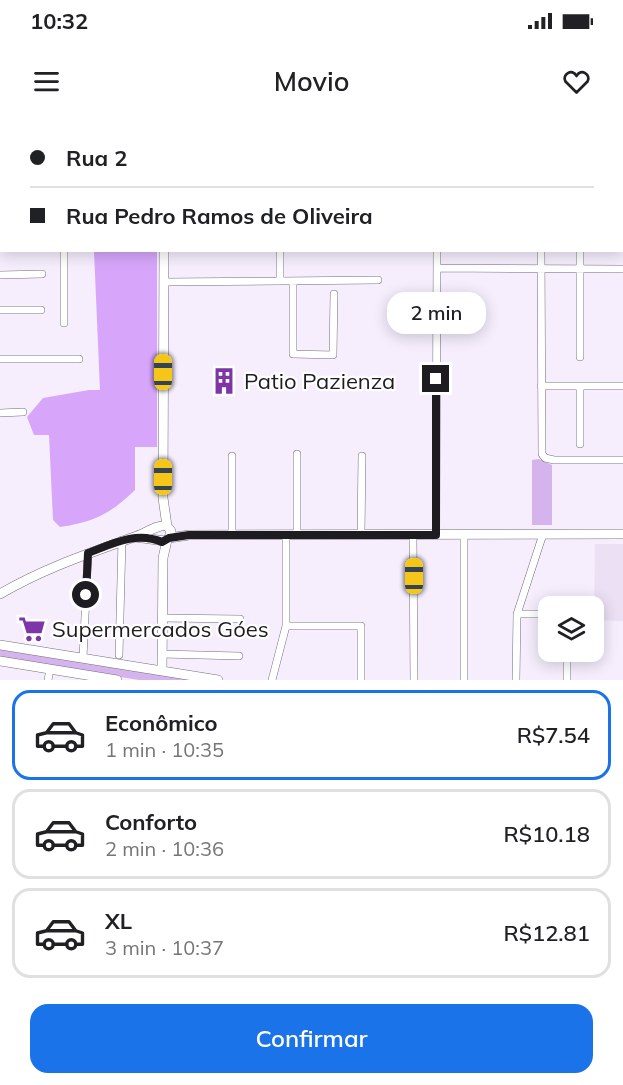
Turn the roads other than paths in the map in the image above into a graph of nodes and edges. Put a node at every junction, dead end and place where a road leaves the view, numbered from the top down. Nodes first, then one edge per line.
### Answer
1 (64, 252) edge
2 (164, 252) edge
3 (280, 252) edge
4 (437, 252) edge
5 (541, 252) edge
6 (580, 252) edge
7 (437, 268) junction
8 (541, 268) junction
9 (580, 268) junction
10 (623, 269) edge
11 (42, 274) dead end
12 (0, 275) edge
13 (378, 280) dead end
14 (280, 281) junction
15 (293, 281) junction
16 (164, 282) junction
17 (334, 294) dead end
18 (41, 309) dead end
19 (0, 310) edge
20 (64, 323) dead end
21 (580, 357) dead end
22 (0, 359) edge
23 (79, 359) dead end
24 (541, 386) junction
25 (580, 386) junction
26 (623, 386) edge
27 (0, 412) edge
28 (23, 412) dead end
29 (580, 444) dead end
30 (297, 454) dead end
31 (232, 456) dead end
32 (362, 456) dead end
33 (623, 460) edge
34 (464, 534) junction
35 (543, 534) junction
36 (623, 534) edge
37 (232, 535) junction
38 (286, 535) junction
39 (297, 535) junction
40 (361, 535) junction
41 (413, 535) junction
42 (436, 535) junction
43 (165, 536) junction
44 (135, 537) junction
45 (122, 540) junction
46 (88, 553) junction
47 (0, 594) edge
48 (517, 614) junction
49 (538, 614) edge
50 (163, 618) junction
51 (240, 619) dead end
52 (286, 626) junction
53 (0, 645) edge
54 (162, 654) junction
55 (119, 655) dead end
56 (239, 656) dead end
57 (83, 658) junction
58 (0, 660) edge
59 (567, 662) edge
60 (50, 669) junction
61 (162, 671) junction
62 (83, 677) edge
63 (48, 680) edge
64 (117, 680) edge
65 (218, 680) edge
66 (272, 680) edge
67 (361, 680) edge
68 (414, 680) edge
69 (464, 680) edge
70 (516, 680) edge
71 (567, 680) edge

1 - 20 street
2 - 16 main road
3 - 14 street
4 - 7 street
5 - 8 street
6 - 9 street
7 - 8 street
7 - 42 street
8 - 9 street
8 - 24 street
9 - 10 street
9 - 21 street
11 - 12 street
13 - 15 street
14 - 15 street
14 - 16 street
15 - 17 street
16 - 43 main road
18 - 19 street
22 - 23 street
24 - 25 street
24 - 33 street
25 - 26 street
25 - 29 street
27 - 28 street
30 - 39 street
31 - 37 street
32 - 40 street
34 - 35 main road
34 - 42 main road
34 - 69 street
35 - 36 main road
35 - 48 street
37 - 38 main road
37 - 43 main road
38 - 39 main road
38 - 52 street
39 - 40 main road
40 - 41 main road
41 - 42 main road
41 - 68 street
43 - 44 main road
43 - 44 main road
43 - 50 main road
44 - 45 main road
45 - 46 main road
45 - 55 street
46 - 47 main road
46 - 57 street
48 - 49 street
48 - 70 street
50 - 51 street
50 - 54 main road
52 - 66 street
52 - 67 street
53 - 57 main road
54 - 56 street
54 - 61 main road
57 - 61 main road
58 - 60 main road
59 - 71 street
60 - 62 main road
60 - 63 street
61 - 65 main road
62 - 64 main road

